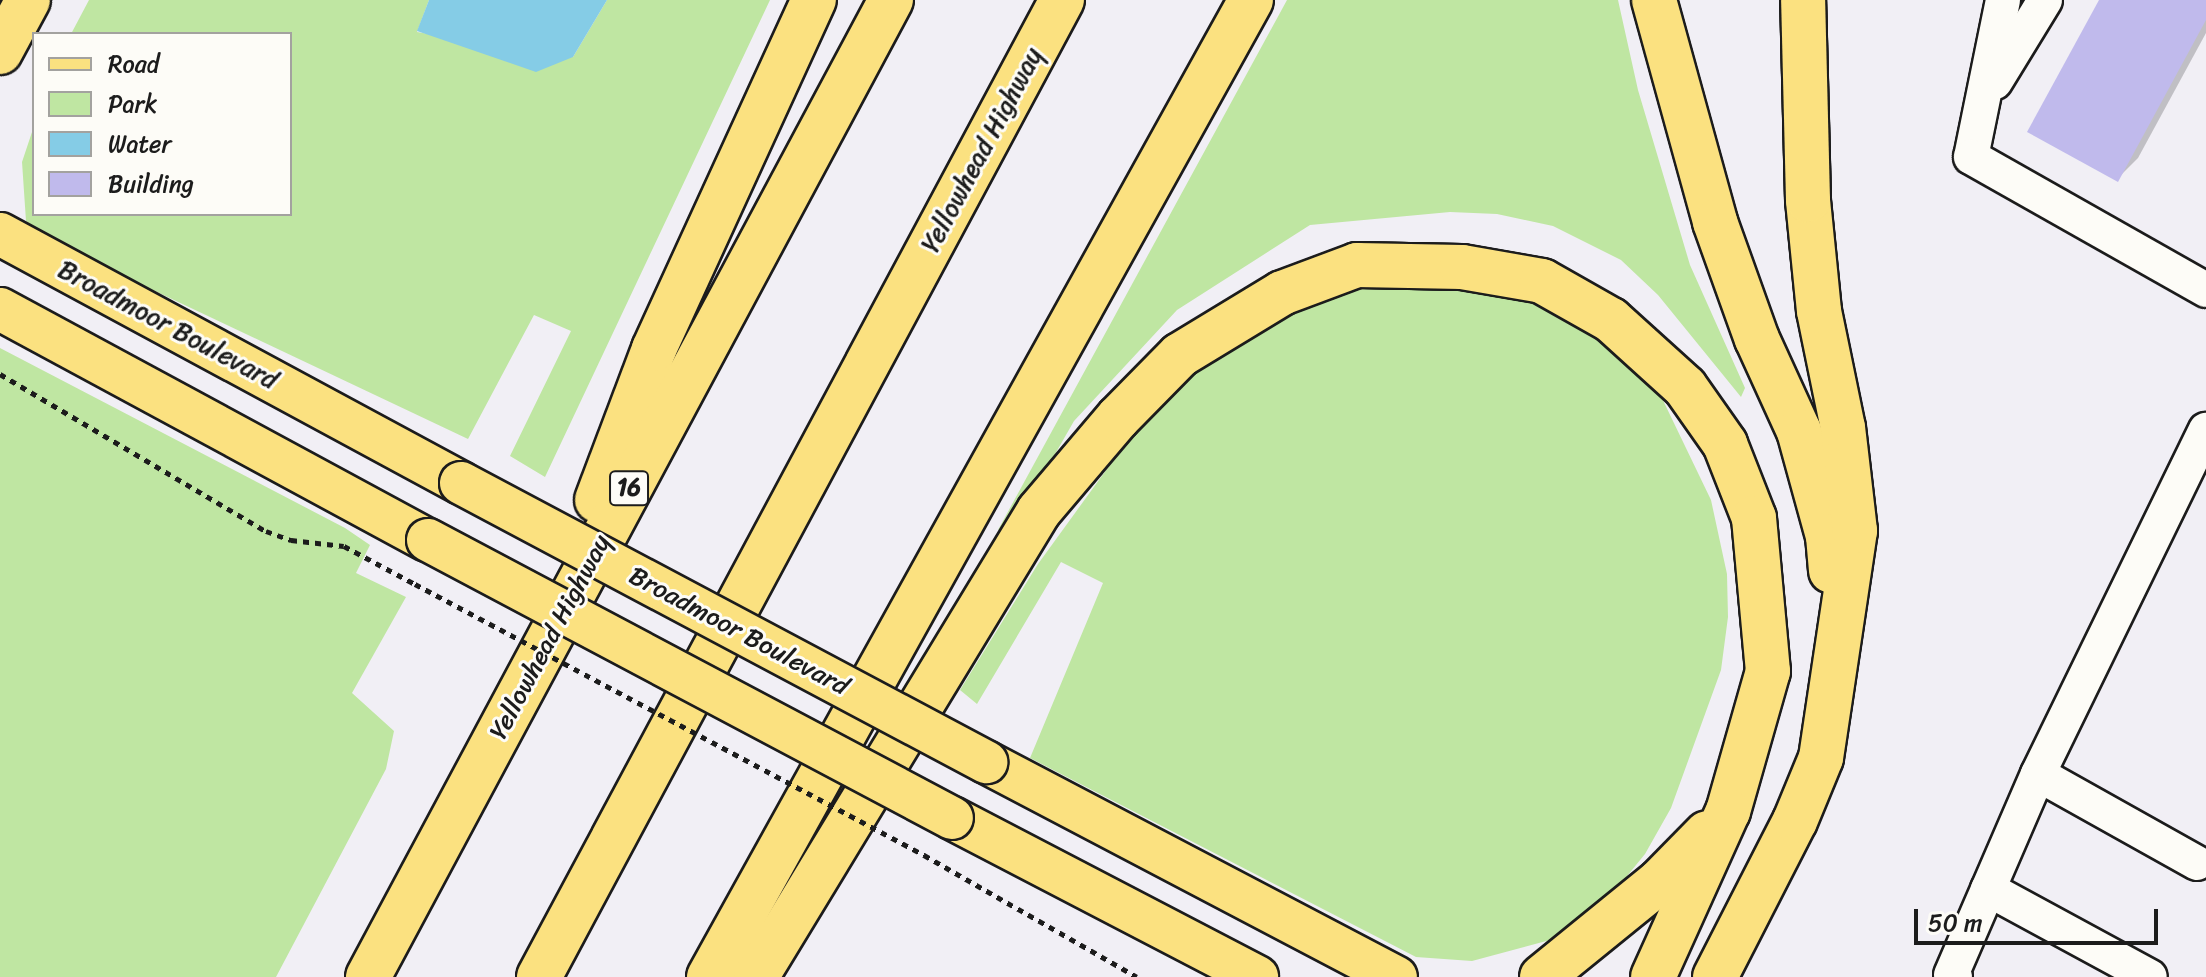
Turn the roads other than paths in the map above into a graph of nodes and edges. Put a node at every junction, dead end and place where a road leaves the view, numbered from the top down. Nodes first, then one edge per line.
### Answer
1 (28, 0) edge
2 (814, 0) edge
3 (891, 0) edge
4 (1062, 0) edge
5 (1251, 0) edge
6 (1654, 0) edge
7 (1803, 0) edge
8 (2003, 0) edge
9 (2045, 0) edge
10 (0, 52) edge
11 (1985, 98) junction
12 (0, 234) edge
13 (2206, 290) edge
14 (0, 309) edge
15 (2206, 430) edge
16 (1839, 653) junction
17 (538, 659) junction
18 (2038, 774) junction
19 (1728, 811) junction
20 (2203, 859) edge
21 (1988, 889) junction
22 (1726, 965) edge
23 (368, 977) edge
24 (539, 977) edge
25 (709, 977) edge
26 (756, 977) edge
27 (1257, 977) edge
28 (1396, 977) edge
29 (1542, 977) edge
30 (1653, 977) edge
31 (1955, 977) edge
32 (2150, 977) edge

1 - 10 highway
2 - 17 highway
3 - 17 highway, Yellowhead Highway / 16
4 - 24 highway, Yellowhead Highway
5 - 25 highway
6 - 16 highway
7 - 16 highway
8 - 11 lane
9 - 11 lane
11 - 13 lane
12 - 28 main road, Broadmoor Boulevard, bridge
14 - 27 main road, bridge
15 - 18 lane
16 - 22 highway
17 - 23 highway, Yellowhead Highway / 16
18 - 20 lane
18 - 21 lane
19 - 26 highway
19 - 29 highway
19 - 30 highway
21 - 31 lane
21 - 32 lane

